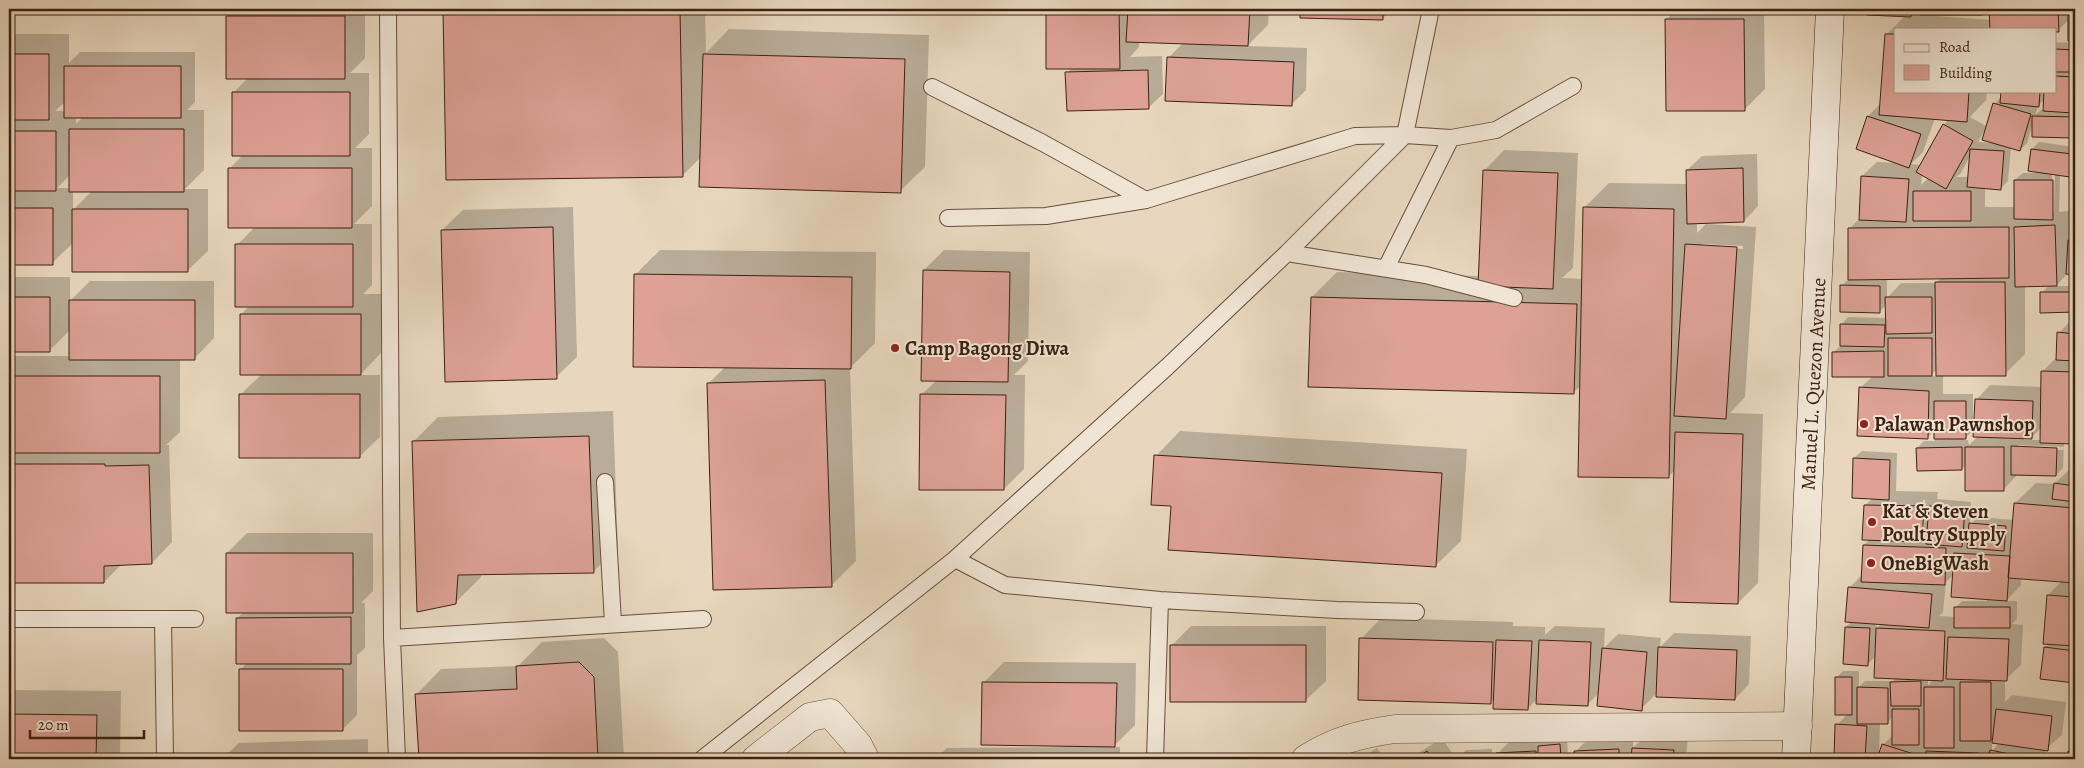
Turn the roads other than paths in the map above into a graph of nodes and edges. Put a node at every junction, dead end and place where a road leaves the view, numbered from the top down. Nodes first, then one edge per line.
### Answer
1 (388, 9) edge
2 (1431, 9) edge
3 (1830, 9) edge
4 (1573, 86) dead end
5 (932, 88) dead end
6 (1405, 135) junction
7 (1451, 138) junction
8 (1146, 200) junction
9 (948, 218) dead end
10 (1287, 253) junction
11 (1386, 268) junction
12 (1514, 298) dead end
13 (605, 482) dead end
14 (955, 559) junction
15 (1160, 600) junction
16 (1416, 612) dead end
17 (9, 618) edge
18 (163, 618) junction
19 (194, 618) dead end
20 (703, 618) dead end
21 (613, 623) junction
22 (392, 638) junction
23 (1797, 744) edge
24 (165, 759) edge
25 (397, 759) edge
26 (702, 759) edge
27 (756, 759) edge
28 (865, 759) edge
29 (1155, 759) edge
30 (1306, 759) edge

1 - 22 lane
2 - 6 lane
3 - 23 main road, Manuel L. Quezon Avenue
4 - 7 lane
5 - 8 lane
6 - 7 lane
6 - 8 lane
6 - 10 lane
7 - 11 lane
8 - 9 lane
10 - 11 lane
10 - 14 lane
11 - 12 lane
13 - 21 lane
14 - 15 lane
14 - 26 lane
15 - 16 lane
15 - 29 lane
17 - 18 lane
18 - 19 lane
18 - 24 lane
20 - 21 lane
21 - 22 lane
22 - 25 lane
23 - 30 main road
27 - 28 main road

